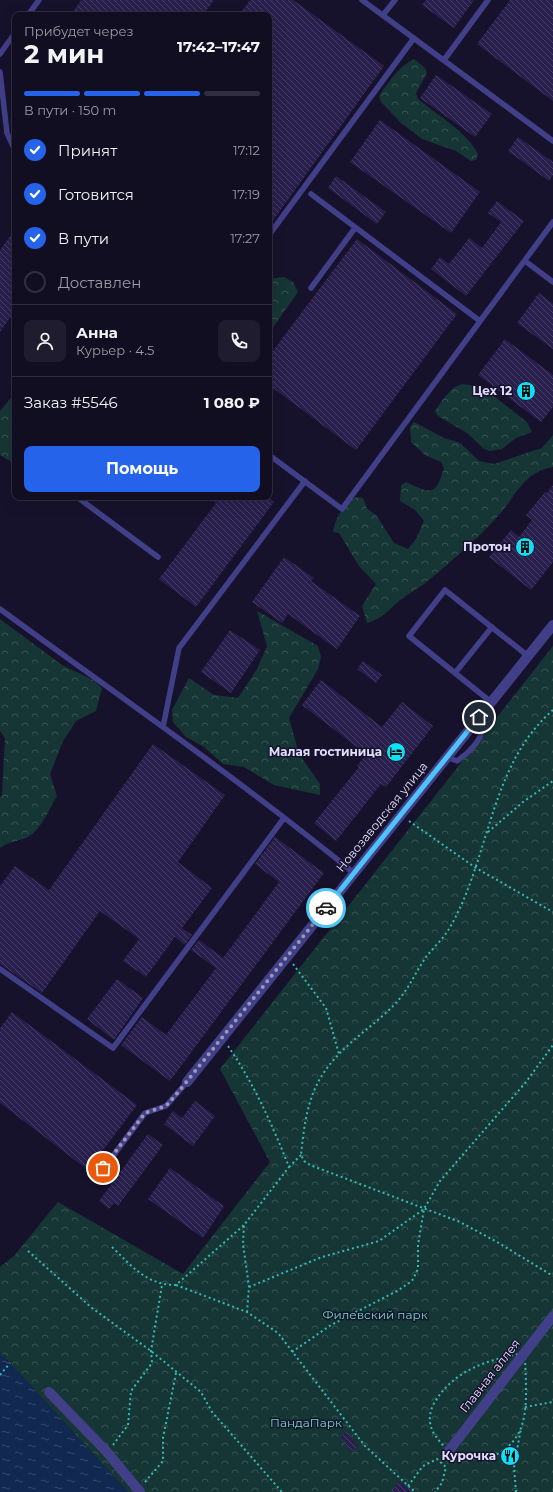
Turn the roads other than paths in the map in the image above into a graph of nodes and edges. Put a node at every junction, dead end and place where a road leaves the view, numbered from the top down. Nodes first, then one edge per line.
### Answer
1 (39, 0) edge
2 (362, 0) edge
3 (394, 0) edge
4 (488, 0) edge
5 (30, 12) edge
6 (383, 15) junction
7 (12, 38) edge
8 (414, 38) junction
9 (0, 54) edge
10 (444, 60) junction
11 (0, 72) edge
12 (553, 140) edge
13 (12, 144) edge
14 (311, 194) dead end
15 (553, 222) edge
16 (355, 228) junction
17 (272, 231) edge
18 (525, 261) junction
19 (553, 282) edge
20 (312, 288) dead end
21 (480, 321) junction
22 (272, 457) edge
23 (305, 481) junction
24 (81, 500) edge
25 (158, 557) dead end
26 (0, 609) edge
27 (553, 625) edge
28 (492, 627) junction
29 (528, 656) junction
30 (455, 673) junction
31 (491, 702) junction
32 (163, 728) junction
33 (284, 818) junction
34 (354, 873) junction
35 (0, 969) edge
36 (187, 1082) joint
37 (94, 1180) dead end
38 (553, 1316) edge
39 (49, 1392) dead end
40 (448, 1452) road end
41 (139, 1491) edge

1 - 5 lane
2 - 6 lane
3 - 6 lane
4 - 10 lane
6 - 8 lane
7 - 9 lane
8 - 10 lane
8 - 17 lane
10 - 12 lane
11 - 13 lane
14 - 16 lane
15 - 18 lane
16 - 20 lane
16 - 21 lane
18 - 19 lane
18 - 21 lane
21 - 23 lane
22 - 23 lane
23 - 32 lane
24 - 25 lane
26 - 32 lane
27 - 29 street, Новозаводская улица
28 - 29 lane
28 - 30 lane
28 - 30 lane
29 - 31 street, Новозаводская улица
30 - 31 lane
31 - 34 street, Новозаводская улица
32 - 33 lane
33 - 34 lane
33 - 35 lane
34 - 36 street, Новозаводская улица
36 - 37 lane
38 - 40 street, Главная аллея
39 - 41 street

